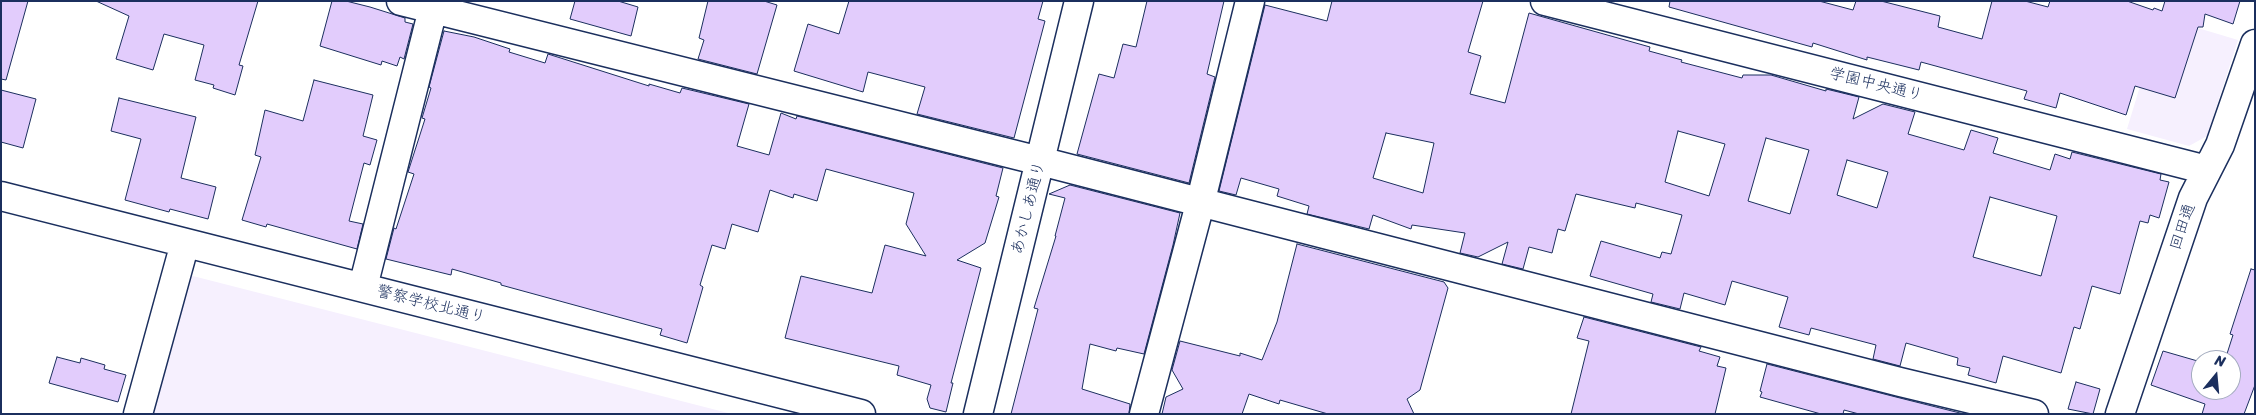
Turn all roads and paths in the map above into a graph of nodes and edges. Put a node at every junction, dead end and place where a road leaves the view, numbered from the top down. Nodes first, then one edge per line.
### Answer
1 (401, 1) edge
2 (1079, 1) edge
3 (1250, 1) edge
4 (1545, 1) edge
5 (434, 5) edge
6 (2255, 44) edge
7 (1040, 161) junction
8 (2207, 170) junction
9 (1, 196) edge
10 (1200, 204) junction
11 (185, 242) junction
12 (363, 287) junction
13 (2124, 413) edge
14 (138, 414) edge
15 (861, 414) edge
16 (978, 414) edge
17 (1144, 414) edge
18 (2034, 414) edge

1 - 5 street
2 - 7 street, あかしあ通り
3 - 10 street
4 - 8 street, 学園中央通り
5 - 7 street
5 - 12 street
6 - 8 street, 回田通
7 - 10 street
7 - 16 street, あかしあ通り
8 - 13 street, 回田通
9 - 11 street, 警察学校北通り
10 - 17 street
10 - 18 street
11 - 12 street, 警察学校北通り
11 - 14 street
12 - 15 street, 警察学校北通り

